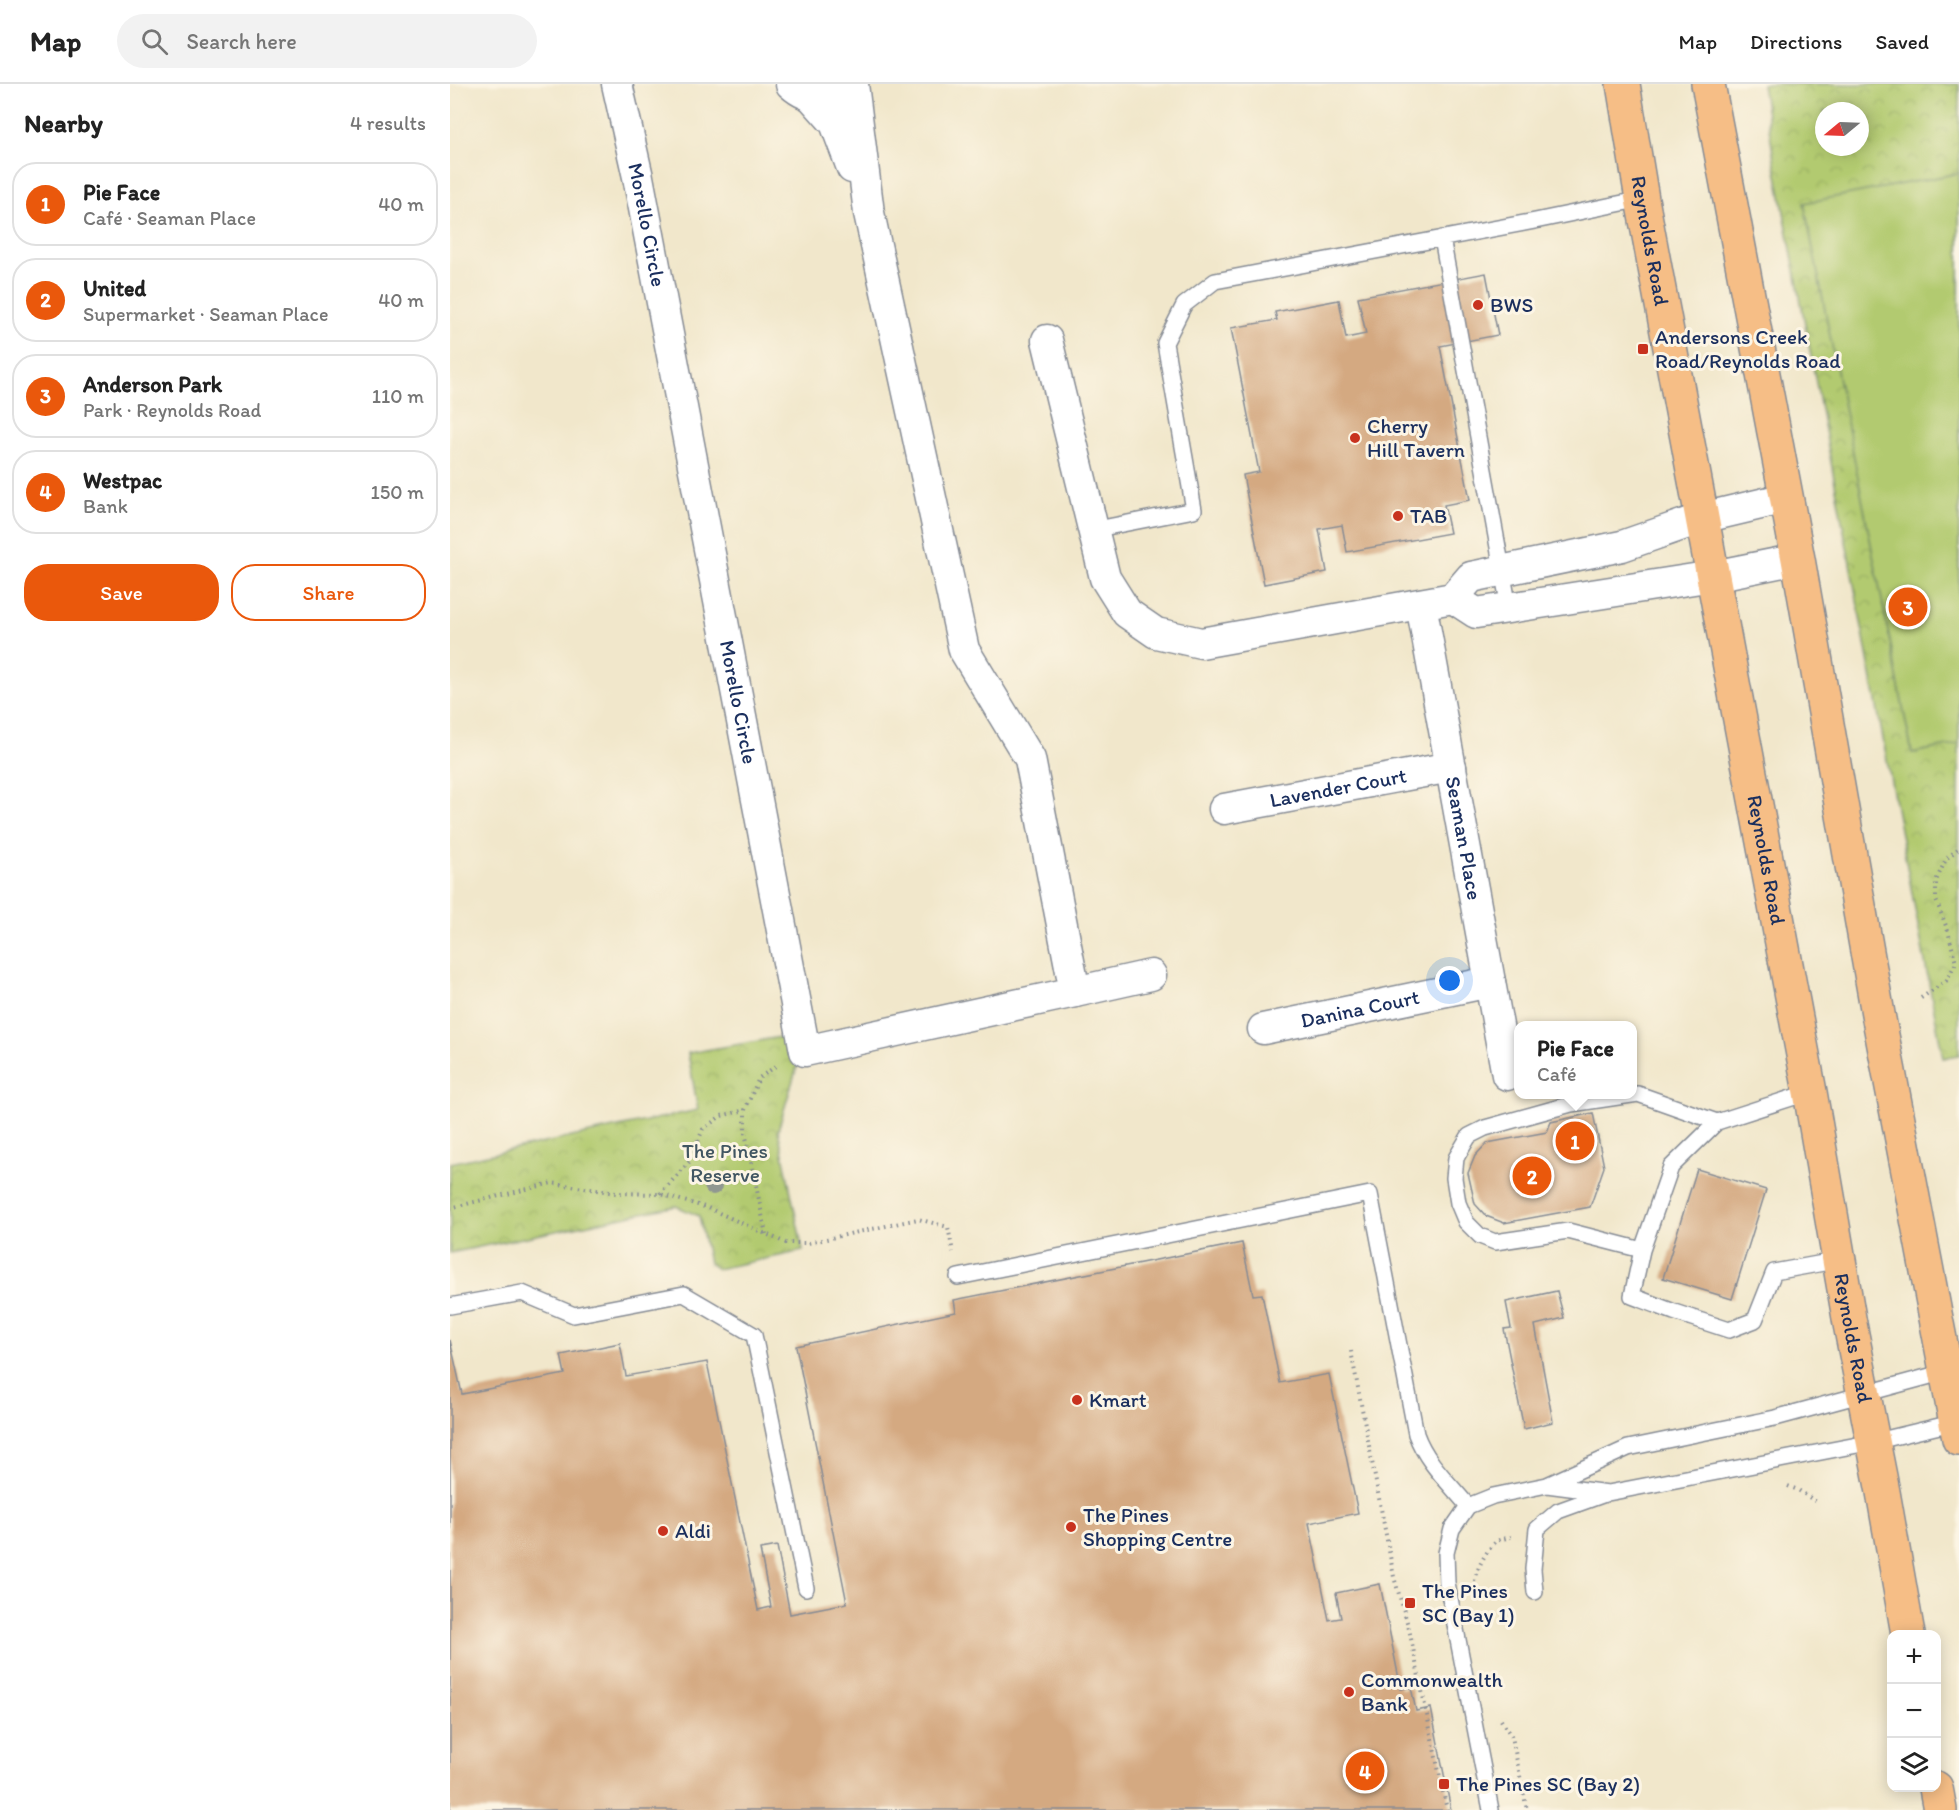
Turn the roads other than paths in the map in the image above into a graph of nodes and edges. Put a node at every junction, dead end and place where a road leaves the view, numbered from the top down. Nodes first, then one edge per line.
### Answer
1 (617, 84) edge
2 (853, 84) edge
3 (1623, 84) edge
4 (1708, 84) edge
5 (795, 88) edge
6 (1642, 199) junction
7 (869, 213) junction
8 (1442, 238) junction
9 (1047, 340) dead end
10 (1786, 498) junction
11 (1702, 518) junction
12 (1092, 530) junction
13 (1798, 559) junction
14 (1503, 570) junction
15 (1713, 576) junction
16 (1453, 598) junction
17 (1421, 604) junction
18 (1509, 608) junction
19 (1451, 767) junction
20 (1224, 809) dead end
21 (1151, 975) dead end
22 (1490, 982) junction
23 (1075, 992) junction
24 (1263, 1029) dead end
25 (1507, 1075) dead end
26 (1810, 1092) junction
27 (1637, 1094) edge
28 (1604, 1099) edge
29 (1717, 1122) junction
30 (1642, 1250) junction
31 (1840, 1260) junction
32 (958, 1277) road end
33 (450, 1306) edge
34 (1952, 1371) edge
35 (1863, 1395) junction
36 (1958, 1428) edge
37 (1874, 1442) junction
38 (1546, 1485) junction
39 (1608, 1493) junction
40 (1468, 1506) junction
41 (806, 1588) dead end
42 (1535, 1592) dead end
43 (1907, 1630) edge
44 (1937, 1792) edge
45 (1491, 1810) edge
46 (1940, 1810) edge

1 - 23 street, Morello Circle
2 - 5 street
2 - 7 street
3 - 6 main road, Reynolds Road
4 - 10 main road
5 - 7 street
6 - 8 lane
6 - 11 main road, Reynolds Road
7 - 23 street
8 - 12 lane
8 - 14 lane
9 - 12 street
10 - 11 street
10 - 13 main road
11 - 14 street
11 - 15 main road, Reynolds Road
12 - 17 street
13 - 15 street
13 - 34 main road
14 - 16 street
14 - 18 lane
15 - 18 street
15 - 26 main road, Reynolds Road
16 - 17 street
16 - 18 street
17 - 19 street, Seaman Place
19 - 20 street, Lavender Court
19 - 22 street, Seaman Place
21 - 23 street
22 - 24 street, Danina Court
22 - 25 street, Seaman Place
26 - 29 lane
26 - 31 main road, Reynolds Road
27 - 29 lane
28 - 30 lane
29 - 30 lane
30 - 31 lane
31 - 35 main road, Reynolds Road
32 - 40 lane
33 - 41 lane
34 - 35 lane
34 - 36 main road
35 - 37 main road, Reynolds Road
35 - 38 lane
36 - 37 lane
37 - 39 lane
37 - 43 main road, Reynolds Road
38 - 39 lane
38 - 40 lane
39 - 42 lane
40 - 45 lane
44 - 46 main road

